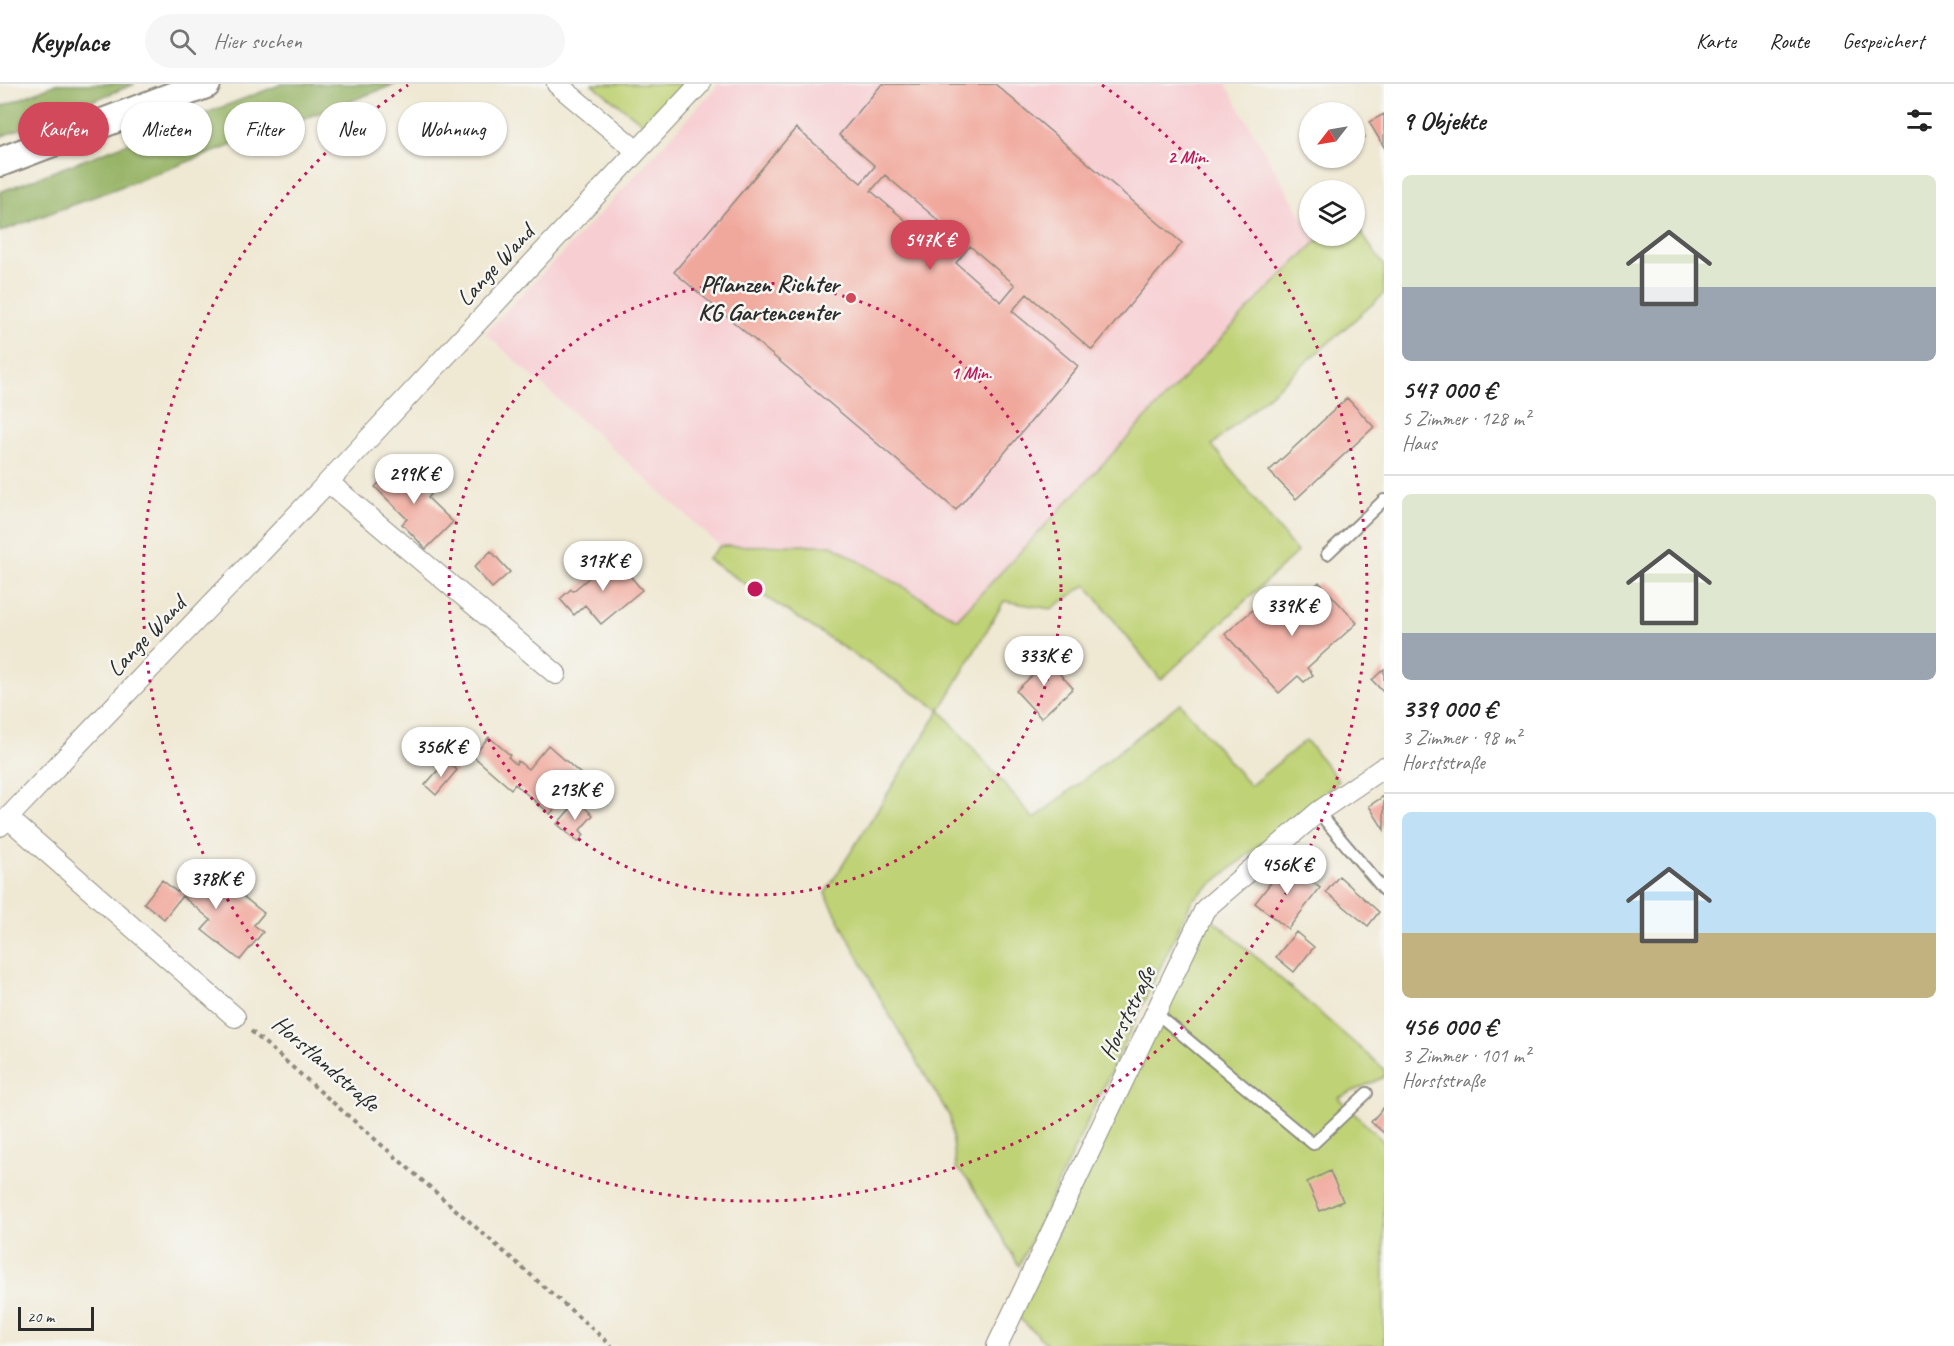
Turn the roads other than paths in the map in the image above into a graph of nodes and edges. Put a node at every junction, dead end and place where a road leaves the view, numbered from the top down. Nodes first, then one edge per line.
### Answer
1 (206, 84) edge
2 (557, 84) edge
3 (700, 84) edge
4 (636, 151) junction
5 (0, 162) edge
6 (328, 482) junction
7 (1384, 501) edge
8 (1327, 554) dead end
9 (556, 674) dead end
10 (1384, 767) edge
11 (1317, 812) junction
12 (4, 822) edge
13 (1384, 891) edge
14 (1156, 1013) junction
15 (235, 1017) road end
16 (1367, 1093) dead end
17 (997, 1346) edge

1 - 5 main road
2 - 4 street
3 - 4 street, Lange Wand
4 - 6 street, Lange Wand
6 - 9 street
6 - 12 street, Lange Wand
7 - 8 lane
10 - 11 street, Horststraße
11 - 13 lane
11 - 14 street, Horststraße
12 - 15 street, Horstlandstraße
14 - 16 lane
14 - 17 street, Horststraße

